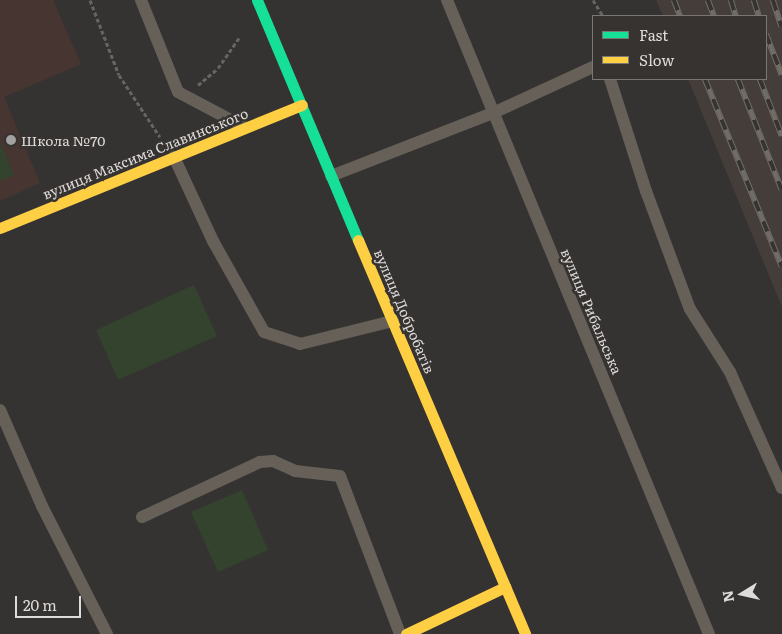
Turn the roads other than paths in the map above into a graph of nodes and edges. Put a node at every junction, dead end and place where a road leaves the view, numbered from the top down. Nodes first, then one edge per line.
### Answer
1 (141, 0) edge
2 (256, 0) edge
3 (447, 0) edge
4 (592, 67) edge
5 (610, 80) edge
6 (302, 105) junction
7 (493, 113) junction
8 (246, 128) junction
9 (174, 157) junction
10 (331, 176) junction
11 (0, 228) edge
12 (393, 320) junction
13 (0, 410) edge
14 (782, 488) edge
15 (142, 518) dead end
16 (505, 587) junction
17 (107, 634) edge
18 (400, 634) edge
19 (406, 634) edge
20 (525, 634) edge
21 (709, 634) edge

1 - 8 lane
2 - 6 street, вулиця Добробатів
3 - 7 lane, вулиця Рибальська
4 - 7 lane
5 - 14 lane
6 - 8 street, вулиця Максима Славинського
6 - 10 street, вулиця Добробатів
7 - 10 lane
7 - 21 lane, вулиця Рибальська
8 - 9 street, вулиця Максима Славинського
9 - 11 street, вулиця Максима Славинського
9 - 12 lane
10 - 12 street, вулиця Добробатів
12 - 16 street, вулиця Добробатів
13 - 17 lane
15 - 18 lane
16 - 19 street
16 - 20 street, вулиця Добробатів

